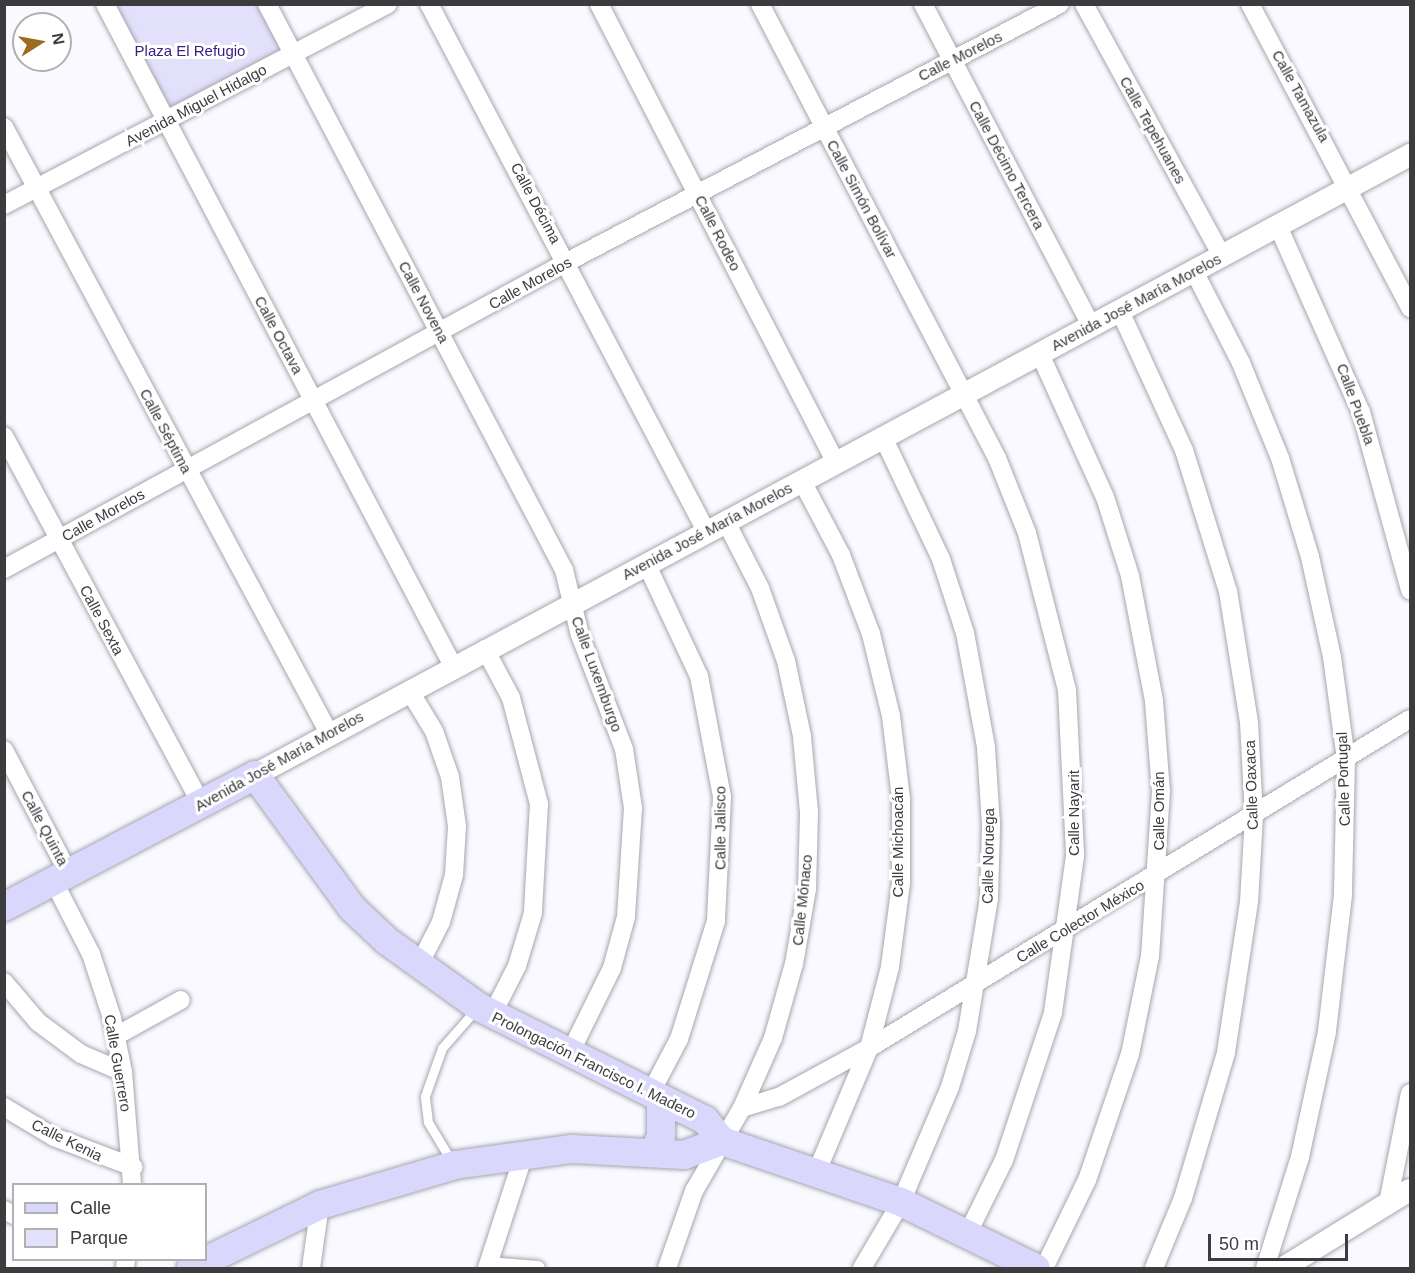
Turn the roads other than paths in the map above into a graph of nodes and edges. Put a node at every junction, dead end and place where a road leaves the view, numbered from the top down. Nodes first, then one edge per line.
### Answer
1 (105, 4) edge
2 (267, 4) edge
3 (388, 4) edge
4 (429, 4) edge
5 (598, 4) edge
6 (760, 4) edge
7 (923, 4) edge
8 (1060, 4) edge
9 (1084, 4) edge
10 (1250, 4) edge
11 (294, 54) junction
12 (952, 60) junction
13 (166, 121) junction
14 (824, 126) junction
15 (4, 127) edge
16 (1410, 155) edge
17 (1351, 187) junction
18 (37, 188) junction
19 (697, 194) junction
20 (4, 205) edge
21 (1278, 226) junction
22 (1222, 256) junction
23 (567, 262) junction
24 (1194, 271) junction
25 (1410, 308) edge
26 (1120, 311) junction
27 (1091, 326) junction
28 (440, 333) junction
29 (1040, 354) junction
30 (964, 394) junction
31 (314, 401) junction
32 (4, 436) edge
33 (883, 437) junction
34 (836, 463) junction
35 (186, 470) junction
36 (802, 481) junction
37 (716, 526) junction
38 (59, 540) junction
39 (646, 564) junction
40 (4, 569) edge
41 (1410, 591) edge
42 (573, 603) junction
43 (485, 650) junction
44 (453, 666) junction
45 (409, 690) junction
46 (1410, 720) edge
47 (329, 733) junction
48 (4, 750) edge
49 (1346, 759) junction
50 (255, 775) junction
51 (201, 804) junction
52 (1254, 816) junction
53 (1159, 873) junction
54 (62, 878) junction
55 (4, 907) edge
56 (1069, 927) junction
57 (419, 965) junction
58 (4, 982) edge
59 (977, 983) junction
60 (182, 1000) dead end
61 (486, 1011) junction
62 (116, 1036) junction
63 (869, 1048) junction
64 (569, 1055) junction
65 (123, 1072) junction
66 (1410, 1094) edge
67 (656, 1097) junction
68 (4, 1107) edge
69 (742, 1108) junction
70 (722, 1141) junction
71 (654, 1152) junction
72 (524, 1154) junction
73 (454, 1165) junction
74 (817, 1171) junction
75 (132, 1176) edge
76 (1410, 1190) edge
77 (901, 1202) junction
78 (1388, 1203) junction
79 (320, 1204) junction
80 (968, 1233) junction
81 (207, 1261) edge
82 (207, 1261) edge
83 (484, 1267) edge
84 (191, 1269) edge
85 (311, 1269) edge
86 (538, 1269) edge
87 (667, 1269) edge
88 (862, 1269) edge
89 (1036, 1269) edge
90 (1044, 1269) edge
91 (1154, 1269) edge
92 (1265, 1269) edge
93 (1283, 1269) edge

1 - 13 street, Calle Octava
2 - 11 street, Calle Novena
3 - 11 street, Avenida Miguel Hidalgo
4 - 23 street, Calle Décima
5 - 19 street, Calle Rodeo
6 - 14 street, Calle Simón Bolívar
7 - 12 street, Calle Décimo Tercera
8 - 12 street, Calle Morelos
9 - 22 street, Calle Tepehuanes
10 - 17 street, Calle Tamazula
11 - 13 street, Avenida Miguel Hidalgo
11 - 28 street, Calle Novena
12 - 14 street, Calle Morelos
12 - 27 street, Calle Décimo Tercera
13 - 18 street, Avenida Miguel Hidalgo
13 - 31 street, Calle Octava
14 - 19 street, Calle Morelos
14 - 30 street, Calle Simón Bolívar
15 - 18 street, Calle Séptima
16 - 17 street, Avenida José María Morelos
17 - 21 street, Avenida José María Morelos
17 - 25 street, Calle Tamazula
18 - 20 street, Avenida Miguel Hidalgo
18 - 35 street, Calle Séptima
19 - 23 street, Calle Morelos
19 - 34 street, Calle Rodeo
21 - 22 street, Avenida José María Morelos
21 - 41 street, Calle Puebla
22 - 24 street, Avenida José María Morelos
23 - 28 street, Calle Morelos
23 - 37 street, Calle Décima
24 - 26 street, Avenida José María Morelos
24 - 49 street, Calle Portugal
26 - 27 street, Avenida José María Morelos
26 - 52 street, Calle Oaxaca
27 - 29 street, Avenida José María Morelos
28 - 31 street, Calle Morelos
28 - 42 street, Calle Novena
29 - 30 street, Avenida José María Morelos
29 - 53 street, Calle Omán
30 - 33 street, Avenida José María Morelos
30 - 56 street, Calle Nayarit
31 - 35 street, Calle Morelos
31 - 44 street, Calle Octava
32 - 38 street, Calle Sexta
33 - 34 street, Avenida José María Morelos
33 - 59 street, Calle Noruega
34 - 36 street, Avenida José María Morelos
35 - 38 street, Calle Morelos
35 - 47 street, Calle Séptima
36 - 37 street, Avenida José María Morelos
36 - 63 street, Calle Michoacán
37 - 39 street, Avenida José María Morelos
37 - 69 street, Calle Mónaco
38 - 40 street, Calle Morelos
38 - 51 street, Calle Sexta
39 - 42 street, Avenida José María Morelos
39 - 67 street, Calle Jalisco
42 - 43 street, Avenida José María Morelos
42 - 64 street, Calle Luxemburgo
43 - 44 street, Avenida José María Morelos
43 - 61 street
44 - 45 street, Avenida José María Morelos
45 - 47 street, Avenida José María Morelos
45 - 57 street
46 - 49 street, Calle Colector México
47 - 50 street, Avenida José María Morelos
48 - 54 street, Calle Quinta
49 - 52 street, Calle Colector México
49 - 92 street, Calle Portugal
50 - 51 main road, Avenida José María Morelos
50 - 57 main road, Prolongación Francisco I. Madero
51 - 54 main road, Avenida José María Morelos
52 - 53 street, Calle Colector México
52 - 91 street, Calle Oaxaca
53 - 56 street, Calle Colector México
53 - 90 street, Calle Omán
54 - 55 main road, Avenida José María Morelos
54 - 62 street, Calle Guerrero
56 - 59 street, Calle Colector México
56 - 80 street, Calle Nayarit
57 - 61 main road, Prolongación Francisco I. Madero
58 - 65 street
59 - 63 street, Calle Colector México
59 - 77 street, Calle Noruega
60 - 62 street
61 - 64 main road, Prolongación Francisco I. Madero
61 - 73 lane
62 - 65 street, Calle Guerrero
63 - 69 street, Calle Colector México
63 - 74 street, Calle Michoacán
64 - 67 main road, Prolongación Francisco I. Madero
65 - 75 street, Calle Guerrero
66 - 78 street
67 - 70 main road, Prolongación Francisco I. Madero
67 - 71 main road
68 - 75 street, Calle Kenia
69 - 70 street, Calle Mónaco
70 - 71 main road
70 - 74 main road
70 - 87 street, Calle Mónaco
71 - 72 main road
72 - 73 main road
72 - 83 street
73 - 79 main road
74 - 77 main road
76 - 78 street
77 - 80 main road
77 - 88 street, Calle Noruega
78 - 93 street
79 - 82 main road
79 - 85 street
80 - 89 main road
81 - 84 main road
83 - 86 street

